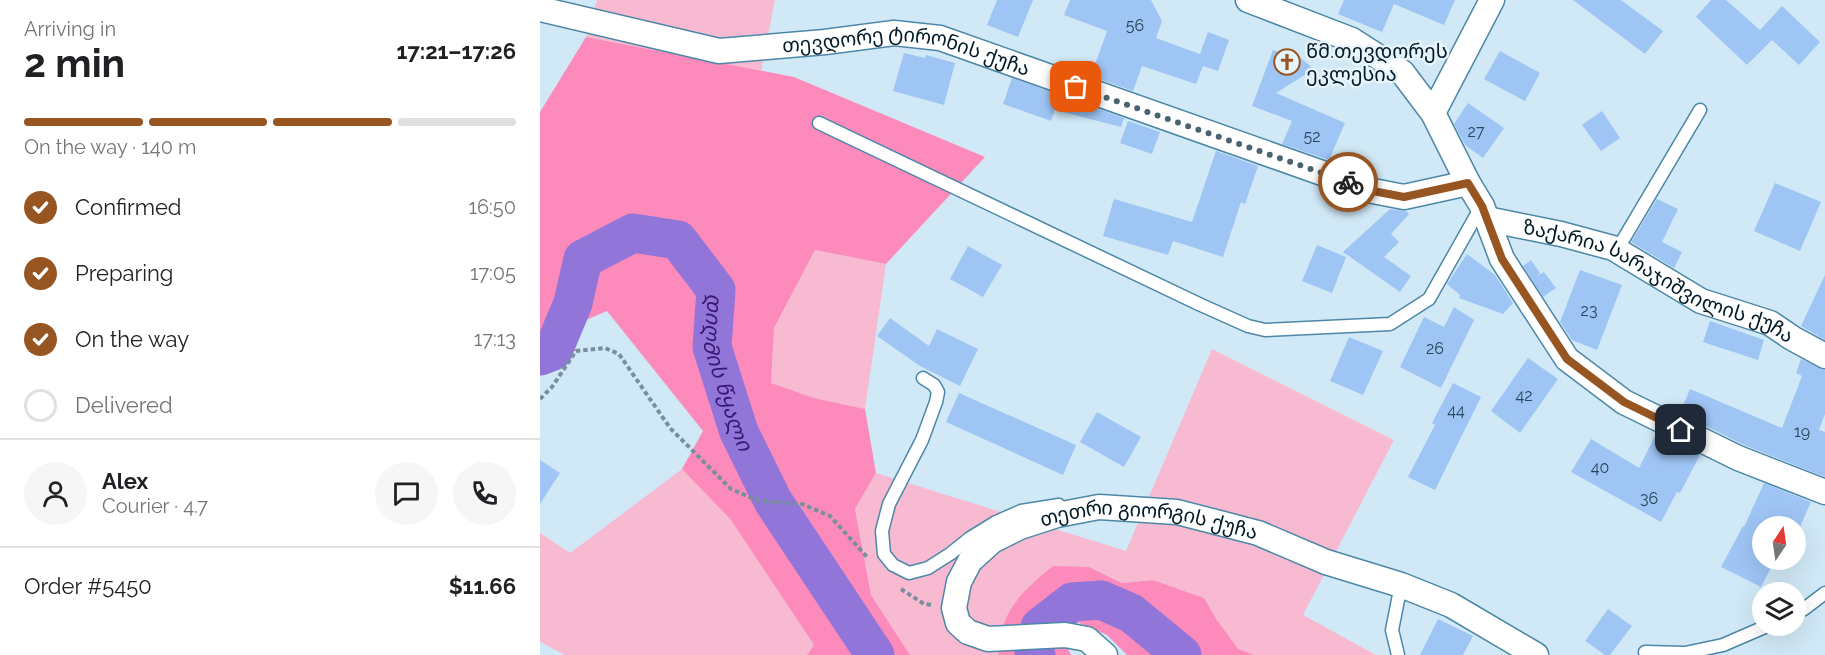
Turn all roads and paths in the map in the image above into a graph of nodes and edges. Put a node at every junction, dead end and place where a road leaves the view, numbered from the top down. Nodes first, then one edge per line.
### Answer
1 (1248, 0) edge
2 (1492, 0) edge
3 (540, 9) edge
4 (1700, 110) dead end
5 (1433, 113) junction
6 (819, 123) dead end
7 (1468, 183) junction
8 (1484, 213) junction
9 (1617, 250) junction
10 (1825, 356) edge
11 (923, 378) dead end
12 (540, 399) edge
13 (1825, 492) edge
14 (1099, 507) junction
15 (874, 565) dead end
16 (1401, 585) junction
17 (897, 586) dead end
18 (1825, 593) edge
19 (1806, 607) edge
20 (954, 608) junction
21 (1752, 632) edge
22 (1645, 652) dead end
23 (1105, 655) edge
24 (1398, 655) edge
25 (1536, 655) edge

1 - 5 street
2 - 5 street
3 - 7 street, თევდორე ტირონის ქუჩა
4 - 9 lane
5 - 7 street
6 - 8 lane
7 - 8 street
8 - 9 street, ზაქარია სარაჯიშვილის ქუჩა
8 - 13 street
9 - 10 street, ზაქარია სარაჯიშვილის ქუჩა
11 - 14 lane
12 - 15 path
14 - 16 street, თეთრი გიორგის ქუჩა
14 - 20 street, თეთრი გიორგის ქუჩა
16 - 24 lane
16 - 25 street, თეთრი გიორგის ქუჩა
17 - 20 path
18 - 19 lane
20 - 23 street
21 - 22 lane

